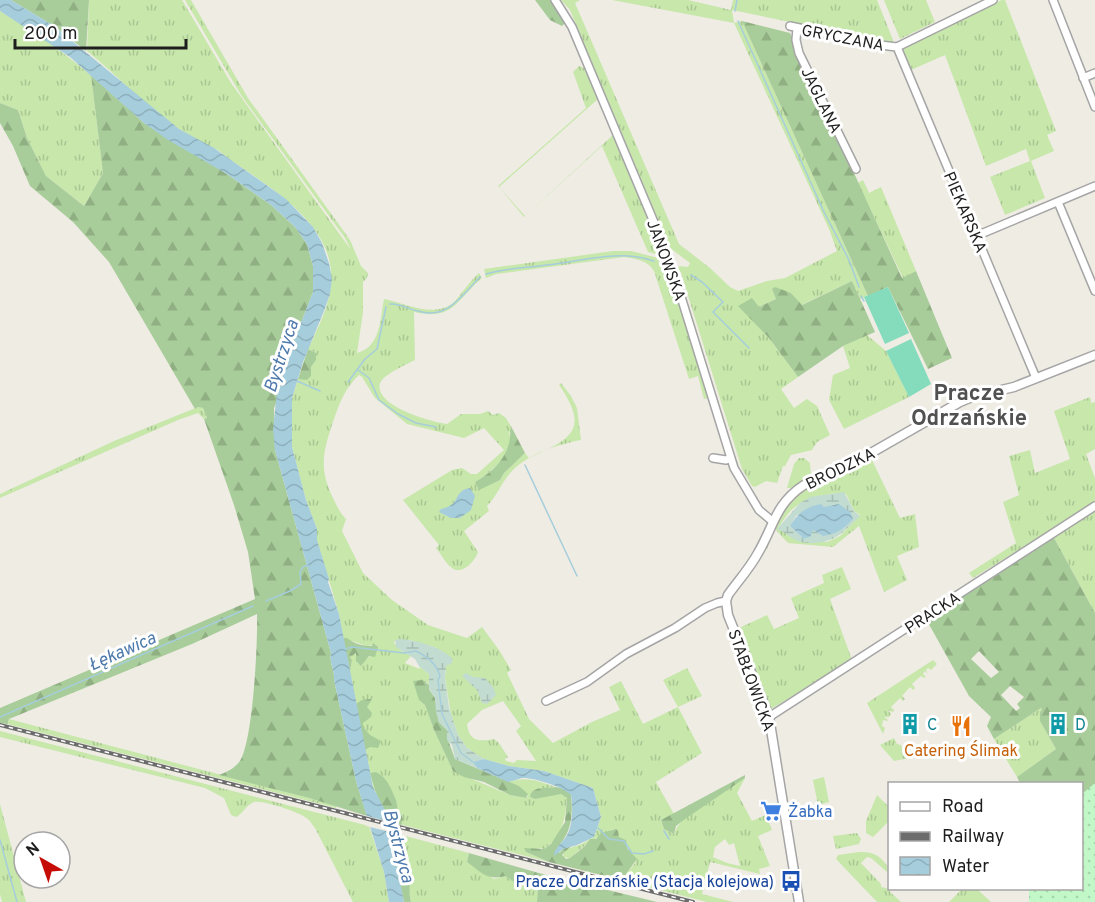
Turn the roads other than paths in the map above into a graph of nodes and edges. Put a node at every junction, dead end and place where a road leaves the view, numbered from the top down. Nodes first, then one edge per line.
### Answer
1 (555, 0) edge
2 (993, 0) edge
3 (1053, 0) edge
4 (793, 27) joint
5 (897, 47) junction
6 (1095, 73) edge
7 (1083, 78) junction
8 (1095, 107) edge
9 (856, 170) dead end
10 (1095, 186) edge
11 (1058, 202) junction
12 (976, 236) junction
13 (1095, 291) edge
14 (1095, 355) edge
15 (1036, 378) junction
16 (713, 458) dead end
17 (731, 458) junction
18 (1095, 506) edge
19 (772, 521) junction
20 (726, 601) junction
21 (546, 701) dead end
22 (769, 717) junction
23 (799, 902) edge

1 - 17 street, JANOWSKA
2 - 5 street, GRYCZANA
3 - 7 street
4 - 5 street, GRYCZANA
4 - 9 street, JAGLANA
5 - 12 street, PIEKARSKA
6 - 7 street
7 - 8 street
10 - 11 street
11 - 12 street
11 - 13 street
12 - 15 street, PIEKARSKA
14 - 15 street, BRODZKA
15 - 19 street, BRODZKA
16 - 17 street
17 - 19 street, JANOWSKA
18 - 22 street, PRACKA
19 - 20 street, BRODZKA
20 - 21 street
20 - 22 street, STABŁOWICKA
22 - 23 street, STABŁOWICKA

